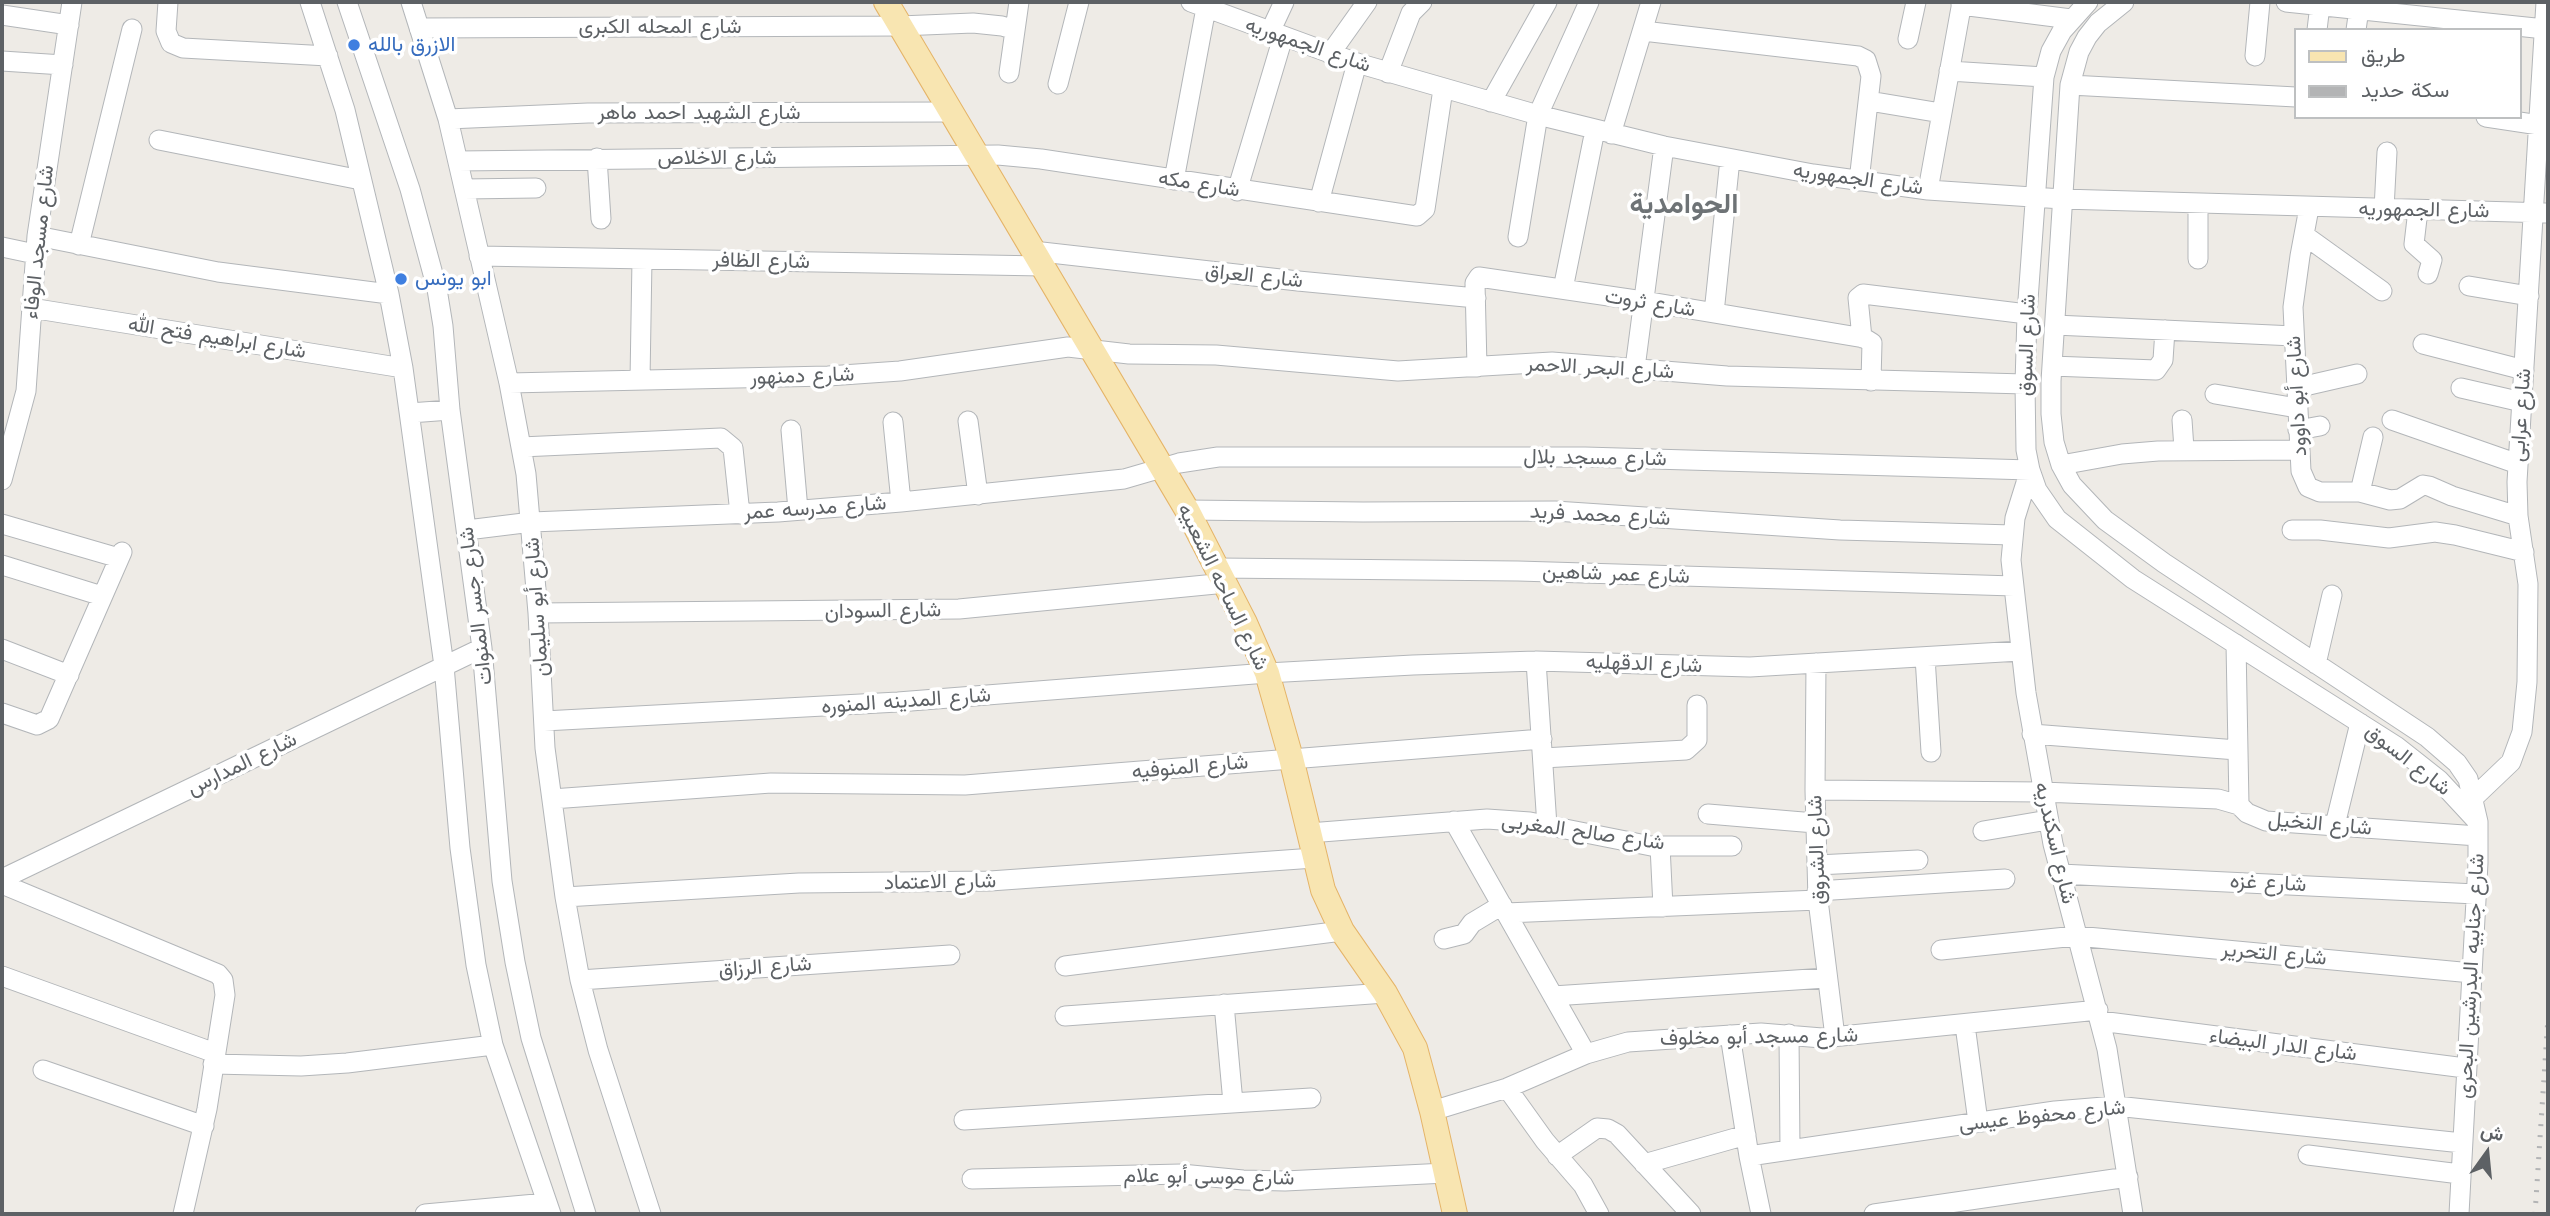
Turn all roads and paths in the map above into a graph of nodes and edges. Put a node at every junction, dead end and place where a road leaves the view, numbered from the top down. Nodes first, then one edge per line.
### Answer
1 (72, 2) edge
2 (167, 2) edge
3 (310, 2) edge
4 (347, 2) edge
5 (411, 2) edge
6 (886, 2) edge
7 (1019, 2) edge
8 (1079, 2) edge
9 (1284, 2) edge
10 (1367, 2) edge
11 (1422, 2) edge
12 (1546, 2) edge
13 (1589, 2) edge
14 (1651, 2) edge
15 (1916, 2) edge
16 (2088, 2) edge
17 (2124, 2) edge
18 (2260, 2) edge
19 (2286, 2) edge
20 (2546, 2) edge
21 (1199, 4) edge
22 (1961, 4) edge
23 (2320, 5) junction
24 (2359, 9) junction
25 (2, 15) edge
26 (2071, 19) junction
27 (69, 25) junction
28 (900, 26) junction
29 (419, 28) junction
30 (2318, 28) edge
31 (2356, 28) edge
32 (132, 29) dead end
33 (2545, 29) junction
34 (1015, 30) junction
35 (1643, 32) junction
36 (1276, 35) junction
37 (1908, 39) dead end
38 (1330, 54) junction
39 (2255, 56) dead end
40 (328, 57) junction
41 (2, 61) edge
42 (1356, 63) junction
43 (63, 65) junction
44 (1949, 71) junction
45 (1009, 73) dead end
46 (1388, 73) junction
47 (2045, 77) junction
48 (1058, 84) dead end
49 (2070, 85) junction
50 (1443, 89) junction
51 (2294, 97) edge
52 (1869, 101) junction
53 (1491, 102) junction
54 (950, 112) junction
55 (1941, 113) junction
56 (1538, 115) junction
57 (448, 118) junction
58 (2499, 119) edge
59 (2539, 125) junction
60 (1603, 132) junction
61 (159, 140) dead end
62 (1664, 146) junction
63 (2387, 152) dead end
64 (975, 155) junction
65 (597, 158) junction
66 (1730, 159) junction
67 (458, 161) junction
68 (361, 180) junction
69 (1174, 180) junction
70 (1859, 181) junction
71 (536, 188) dead end
72 (464, 189) junction
73 (1928, 190) junction
74 (1237, 191) junction
75 (2035, 197) junction
76 (2062, 199) junction
77 (1319, 202) junction
78 (2198, 204) junction
79 (2309, 208) junction
80 (2384, 209) junction
81 (2418, 210) junction
82 (2541, 213) edge
83 (601, 219) dead end
84 (2304, 235) junction
85 (1518, 237) dead end
86 (36, 245) junction
87 (79, 245) junction
88 (2, 247) edge
89 (480, 256) junction
90 (642, 259) junction
91 (1038, 259) junction
92 (2198, 259) dead end
93 (2428, 274) dead end
94 (2469, 286) dead end
95 (1563, 289) junction
96 (2382, 291) dead end
97 (389, 294) junction
98 (2529, 296) junction
99 (1476, 298) junction
100 (1643, 301) junction
101 (31, 308) junction
102 (1714, 313) junction
103 (2027, 314) junction
104 (2054, 325) junction
105 (2165, 330) junction
106 (2294, 336) junction
107 (1862, 338) junction
108 (2423, 344) dead end
109 (1093, 350) junction
110 (2052, 366) junction
111 (1477, 367) junction
112 (403, 368) junction
113 (1634, 368) junction
114 (2524, 370) junction
115 (2357, 374) dead end
116 (640, 380) junction
117 (1871, 381) junction
118 (509, 383) junction
119 (2025, 384) junction
120 (2461, 388) dead end
121 (2215, 394) dead end
122 (2297, 398) junction
123 (2522, 402) junction
124 (450, 410) junction
125 (410, 413) junction
126 (2182, 420) dead end
127 (2392, 420) dead end
128 (968, 421) dead end
129 (893, 422) dead end
130 (2320, 426) dead end
131 (791, 430) dead end
132 (2298, 430) junction
133 (2373, 437) dead end
134 (521, 447) junction
135 (2184, 449) junction
136 (2299, 450) junction
137 (2518, 464) junction
138 (2061, 465) junction
139 (1161, 468) junction
140 (2030, 470) junction
141 (2, 476) edge
142 (2360, 492) junction
143 (978, 495) junction
144 (901, 502) junction
145 (798, 510) junction
146 (1186, 510) junction
147 (740, 514) junction
148 (2518, 516) junction
149 (532, 522) junction
150 (2, 524) edge
151 (467, 530) junction
152 (2292, 530) dead end
153 (2012, 535) junction
154 (2524, 552) junction
155 (2, 565) edge
156 (1222, 576) junction
157 (2014, 586) junction
158 (2332, 595) dead end
159 (102, 596) junction
160 (538, 613) junction
161 (2236, 644) junction
162 (482, 648) junction
163 (2, 649) edge
164 (2020, 651) junction
165 (1925, 657) junction
166 (1536, 661) junction
167 (1816, 663) junction
168 (2316, 664) junction
169 (444, 666) junction
170 (1267, 674) junction
171 (69, 675) junction
172 (1697, 705) dead end
173 (2, 713) edge
174 (544, 721) junction
175 (2360, 723) junction
176 (2032, 734) junction
177 (1542, 748) junction
178 (2237, 750) junction
179 (1931, 752) dead end
180 (1291, 758) junction
181 (1815, 790) junction
182 (2042, 792) junction
183 (552, 799) junction
184 (2469, 802) junction
185 (2239, 805) junction
186 (1708, 814) dead end
187 (2048, 820) junction
188 (1454, 821) junction
189 (1815, 823) junction
190 (2335, 825) junction
191 (1547, 826) junction
192 (2478, 829) junction
193 (1983, 831) dead end
194 (1308, 833) junction
195 (1660, 846) junction
196 (1732, 846) dead end
197 (1314, 858) junction
198 (1918, 860) dead end
199 (1817, 865) junction
200 (2060, 874) junction
201 (2005, 879) dead end
202 (2, 882) edge
203 (2476, 894) junction
204 (1818, 895) junction
205 (565, 897) junction
206 (1663, 907) junction
207 (1504, 909) junction
208 (1342, 931) junction
209 (2076, 936) junction
210 (1444, 939) dead end
211 (1941, 950) dead end
212 (950, 955) dead end
213 (1065, 966) dead end
214 (2472, 973) junction
215 (2, 976) edge
216 (1826, 978) junction
217 (580, 979) junction
218 (1385, 993) junction
219 (1553, 996) junction
220 (1224, 1004) junction
221 (1065, 1016) dead end
222 (2099, 1016) junction
223 (1965, 1025) junction
224 (1788, 1034) junction
225 (1730, 1035) junction
226 (1835, 1037) junction
227 (493, 1045) junction
228 (1586, 1054) junction
229 (214, 1059) junction
230 (2465, 1068) junction
231 (43, 1070) dead end
232 (1507, 1088) junction
233 (1311, 1098) dead end
234 (1233, 1103) junction
235 (2116, 1106) junction
236 (1432, 1111) junction
237 (964, 1120) dead end
238 (1978, 1122) junction
239 (204, 1126) junction
240 (1745, 1135) junction
241 (2462, 1143) junction
242 (1790, 1150) junction
243 (1557, 1156) junction
244 (1749, 1156) junction
245 (2308, 1156) dead end
246 (1644, 1164) junction
247 (1446, 1173) junction
248 (2460, 1174) junction
249 (2128, 1177) junction
250 (972, 1179) dead end
251 (549, 1209) edge
252 (183, 1214) edge
253 (425, 1214) edge
254 (586, 1214) edge
255 (651, 1214) edge
256 (1455, 1214) edge
257 (1599, 1214) edge
258 (1691, 1214) edge
259 (1761, 1214) edge
260 (1874, 1214) edge
261 (2133, 1214) edge
262 (2459, 1214) edge

1 - 27 street, شارع مسجد الوفاء
2 - 40 street
3 - 40 street, شارع جسر المنوات
4 - 124 street, شارع جسر المنوات
5 - 29 street, شارع أبو سليمان
6 - 28 main road, شارع الساحه الشعبيه
7 - 34 street
8 - 48 street
9 - 36 street
10 - 38 street
11 - 46 street
12 - 53 street
13 - 56 street
14 - 35 street
15 - 37 street
16 - 26 street, شارع السوق
17 - 49 street, شارع السوق
18 - 39 street
19 - 23 street
20 - 33 street, شارع عرابى
21 - 36 street, شارع الجمهوريه
21 - 69 street
22 - 26 street
22 - 44 street
23 - 24 street
23 - 30 street
24 - 31 street
24 - 33 street
25 - 27 street
26 - 47 street, شارع السوق
27 - 43 street, شارع مسجد الوفاء
28 - 29 street, شارع المحله الكبرى
28 - 34 street, شارع المحله الكبرى
28 - 54 main road, شارع الساحه الشعبيه
29 - 57 street, شارع أبو سليمان
32 - 87 street
33 - 59 street, شارع عرابى
34 - 45 street
35 - 52 street
35 - 60 street
36 - 38 street, شارع الجمهوريه
36 - 74 street
38 - 42 street, شارع الجمهوريه
40 - 68 street, شارع جسر المنوات
41 - 43 street
42 - 46 street, شارع الجمهوريه
42 - 77 street
43 - 86 street, شارع مسجد الوفاء
44 - 47 street
44 - 55 street
46 - 50 street, شارع الجمهوريه
47 - 75 street, شارع السوق
49 - 51 street
49 - 76 street, شارع السوق
50 - 53 street, شارع الجمهوريه
50 - 77 street, شارع مكه
52 - 55 street
52 - 70 street
53 - 56 street, شارع الجمهوريه
54 - 57 street, شارع الشهيد احمد ماهر
54 - 64 main road, شارع الساحه الشعبيه
55 - 73 street
56 - 60 street, شارع الجمهوريه
56 - 85 street
57 - 67 street, شارع أبو سليمان
58 - 59 street
59 - 82 street, شارع عرابى
60 - 62 street, شارع الجمهوريه
60 - 95 street
61 - 68 street
62 - 66 street, شارع الجمهوريه
62 - 100 street
63 - 80 street
64 - 65 street, شارع الاخلاص
64 - 69 street, شارع مكه
64 - 91 main road, شارع الساحه الشعبيه
65 - 67 street, شارع الاخلاص
65 - 83 street
66 - 70 street, شارع الجمهوريه
66 - 102 street
67 - 72 street, شارع أبو سليمان
68 - 97 street, شارع جسر المنوات
69 - 74 street, شارع مكه
70 - 73 street, شارع الجمهوريه
71 - 72 street
72 - 89 street, شارع أبو سليمان
73 - 75 street, شارع الجمهوريه
74 - 77 street, شارع مكه
75 - 76 street, شارع الجمهوريه
75 - 103 street, شارع السوق
76 - 78 street, شارع الجمهوريه
76 - 104 street, شارع السوق
78 - 79 street, شارع الجمهوريه
78 - 92 street
79 - 80 street, شارع الجمهوريه
79 - 84 street, شارع أبو داوود
80 - 81 street, شارع الجمهوريه
81 - 82 street, شارع الجمهوريه
81 - 93 street
82 - 98 street, شارع عرابى
84 - 96 street
84 - 106 street, شارع أبو داوود
86 - 87 street
86 - 88 street
86 - 101 street, شارع مسجد الوفاء
87 - 97 street
89 - 90 street, شارع الظافر
89 - 118 street, شارع أبو سليمان
90 - 91 street, شارع الظافر
90 - 116 street
91 - 99 street, شارع العراق
91 - 109 main road, شارع الساحه الشعبيه
94 - 98 street
95 - 99 street, شارع ثروت
95 - 100 street, شارع ثروت
97 - 112 street, شارع جسر المنوات
98 - 114 street, شارع عرابى
99 - 111 street
100 - 102 street, شارع ثروت
100 - 113 street
101 - 112 street, شارع ابراهيم فتح الله
101 - 141 street, شارع مسجد الوفاء
102 - 107 street, شارع ثروت
103 - 107 street
103 - 119 street, شارع السوق
104 - 105 street
104 - 110 street, شارع السوق
105 - 106 street
105 - 110 street
106 - 122 street, شارع أبو داوود
107 - 117 street
108 - 114 street
109 - 111 street, شارع البحر الاحمر
109 - 116 street, شارع دمنهور
109 - 139 main road, شارع الساحه الشعبيه
110 - 138 street, شارع السوق
111 - 113 street, شارع البحر الاحمر
112 - 125 street, شارع جسر المنوات
113 - 117 street, شارع البحر الاحمر
114 - 123 street, شارع عرابى
115 - 122 street
116 - 118 street, شارع دمنهور
117 - 119 street, شارع البحر الاحمر
118 - 134 street, شارع أبو سليمان
119 - 140 street, شارع السوق
120 - 123 street
121 - 122 street
122 - 132 street, شارع أبو داوود
123 - 137 street, شارع عرابى
124 - 125 street
124 - 151 street, شارع جسر المنوات
125 - 169 street, شارع جسر المنوات
126 - 135 street
127 - 137 street
128 - 143 street
129 - 144 street
130 - 132 street
131 - 145 street
132 - 136 street, شارع أبو داوود
133 - 142 street
134 - 147 street
134 - 149 street, شارع أبو سليمان
135 - 136 street
135 - 138 street
136 - 142 street, شارع أبو داوود
137 - 148 street, شارع عرابى
138 - 168 street, شارع السوق
139 - 140 street, شارع مسجد بلال
139 - 143 street, شارع مدرسه عمر
139 - 146 main road, شارع الساحه الشعبيه
140 - 153 street, شارع اسكندريه
140 - 161 street, شارع السوق
142 - 148 street, شارع أبو داوود
143 - 144 street, شارع مدرسه عمر
144 - 145 street, شارع مدرسه عمر
145 - 147 street, شارع مدرسه عمر
146 - 153 street, شارع محمد فريد
146 - 156 main road, شارع الساحه الشعبيه
147 - 149 street, شارع مدرسه عمر
148 - 154 street, شارع عرابى
149 - 151 street, شارع مدرسه عمر
149 - 160 street, شارع أبو سليمان
150 - 159 street
151 - 162 street, شارع جسر المنوات
152 - 154 street
153 - 157 street, شارع اسكندريه
154 - 184 street, شارع عرابى
155 - 159 street
156 - 157 street, شارع عمر شاهين
156 - 160 street, شارع السودان
156 - 170 main road, شارع الساحه الشعبيه
157 - 164 street, شارع اسكندريه
158 - 168 street
159 - 171 street
160 - 174 street, شارع أبو سليمان
161 - 175 street, شارع السوق
161 - 178 street
162 - 169 street, شارع المدارس
162 - 254 street, شارع جسر المنوات
163 - 171 street
164 - 165 street, شارع الدقهليه
164 - 176 street, شارع اسكندريه
165 - 167 street, شارع الدقهليه
165 - 179 street
166 - 167 street, شارع الدقهليه
166 - 170 street, شارع الدقهليه
166 - 177 street
167 - 181 street, شارع الشروق
168 - 184 street, شارع السوق
169 - 202 street, شارع المدارس
169 - 227 street, شارع جسر المنوات
170 - 174 street, شارع المدينه المنوره
170 - 180 main road, شارع الساحه الشعبيه
171 - 173 street
172 - 177 street, شارع المنوفيه
174 - 183 street, شارع أبو سليمان
175 - 184 street, شارع السوق
175 - 190 street
176 - 178 street
176 - 182 street, شارع اسكندريه
177 - 180 street, شارع المنوفيه
177 - 191 street
178 - 185 street
180 - 183 street, شارع المنوفيه
180 - 194 main road, شارع الساحه الشعبيه
181 - 182 street, شارع النخيل
181 - 189 street, شارع الشروق
182 - 185 street, شارع النخيل
182 - 187 street, شارع اسكندريه
183 - 205 street, شارع أبو سليمان
184 - 192 street, شارع السوق
185 - 190 street, شارع النخيل
186 - 189 street
187 - 193 street
187 - 200 street, شارع اسكندريه
188 - 191 street, شارع صالح المغربى
188 - 194 street, شارع صالح المغربى
188 - 207 street
189 - 199 street, شارع الشروق
190 - 192 street, شارع النخيل
191 - 195 street, شارع صالح المغربى
192 - 203 street, شارع جنابيه البدرشين البحرى
194 - 197 main road, شارع الساحه الشعبيه
195 - 196 street, شارع صالح المغربى
195 - 206 street
197 - 205 street, شارع الاعتماد
197 - 208 main road, شارع الساحه الشعبيه
198 - 199 street
199 - 204 street, شارع الشروق
200 - 203 street, شارع غزه
200 - 209 street, شارع اسكندريه
201 - 204 street
202 - 229 street
203 - 214 street, شارع جنابيه البدرشين البحرى
204 - 206 street
204 - 216 street, شارع الشروق
205 - 217 street, شارع أبو سليمان
206 - 207 street
207 - 210 street
207 - 219 street
208 - 213 street
208 - 218 main road, شارع الساحه الشعبيه
209 - 211 street, شارع التحرير
209 - 214 street, شارع التحرير
209 - 222 street, شارع اسكندريه
212 - 217 street, شارع الرزاق
214 - 230 street, شارع جنابيه البدرشين البحرى
215 - 229 street
216 - 219 street
216 - 226 street, شارع الشروق
217 - 255 street, شارع أبو سليمان
218 - 220 street
218 - 236 main road, شارع الساحه الشعبيه
219 - 228 street
220 - 221 street
220 - 234 street
222 - 223 street, شارع مسجد أبو مخلوف
222 - 230 street, شارع الدار البيضاء
222 - 235 street, شارع اسكندريه
223 - 226 street, شارع مسجد أبو مخلوف
223 - 238 street
224 - 225 street, شارع مسجد أبو مخلوف
224 - 226 street, شارع مسجد أبو مخلوف
224 - 242 street
225 - 228 street, شارع مسجد أبو مخلوف
225 - 240 street
227 - 229 street
227 - 251 street, شارع جسر المنوات
228 - 232 street, شارع مسجد أبو مخلوف
229 - 239 street
230 - 241 street, شارع جنابيه البدرشين البحرى
231 - 239 street
232 - 236 street, شارع مسجد أبو مخلوف
232 - 243 street
233 - 234 street
234 - 237 street
235 - 238 street, شارع محفوظ عيسى
235 - 241 street, شارع محفوظ عيسى
235 - 249 street, شارع اسكندريه
236 - 247 main road, شارع الساحه الشعبيه
238 - 242 street, شارع محفوظ عيسى
239 - 252 street
240 - 244 street
240 - 246 street
241 - 248 street, شارع جنابيه البدرشين البحرى
242 - 244 street, شارع محفوظ عيسى
243 - 246 street
243 - 257 street
244 - 259 street
245 - 248 street
246 - 258 street
247 - 250 street, شارع موسى أبو علام
247 - 256 main road, شارع الساحه الشعبيه
248 - 262 street, شارع جنابيه البدرشين البحرى
249 - 260 street
249 - 261 street, شارع اسكندريه
251 - 253 street

